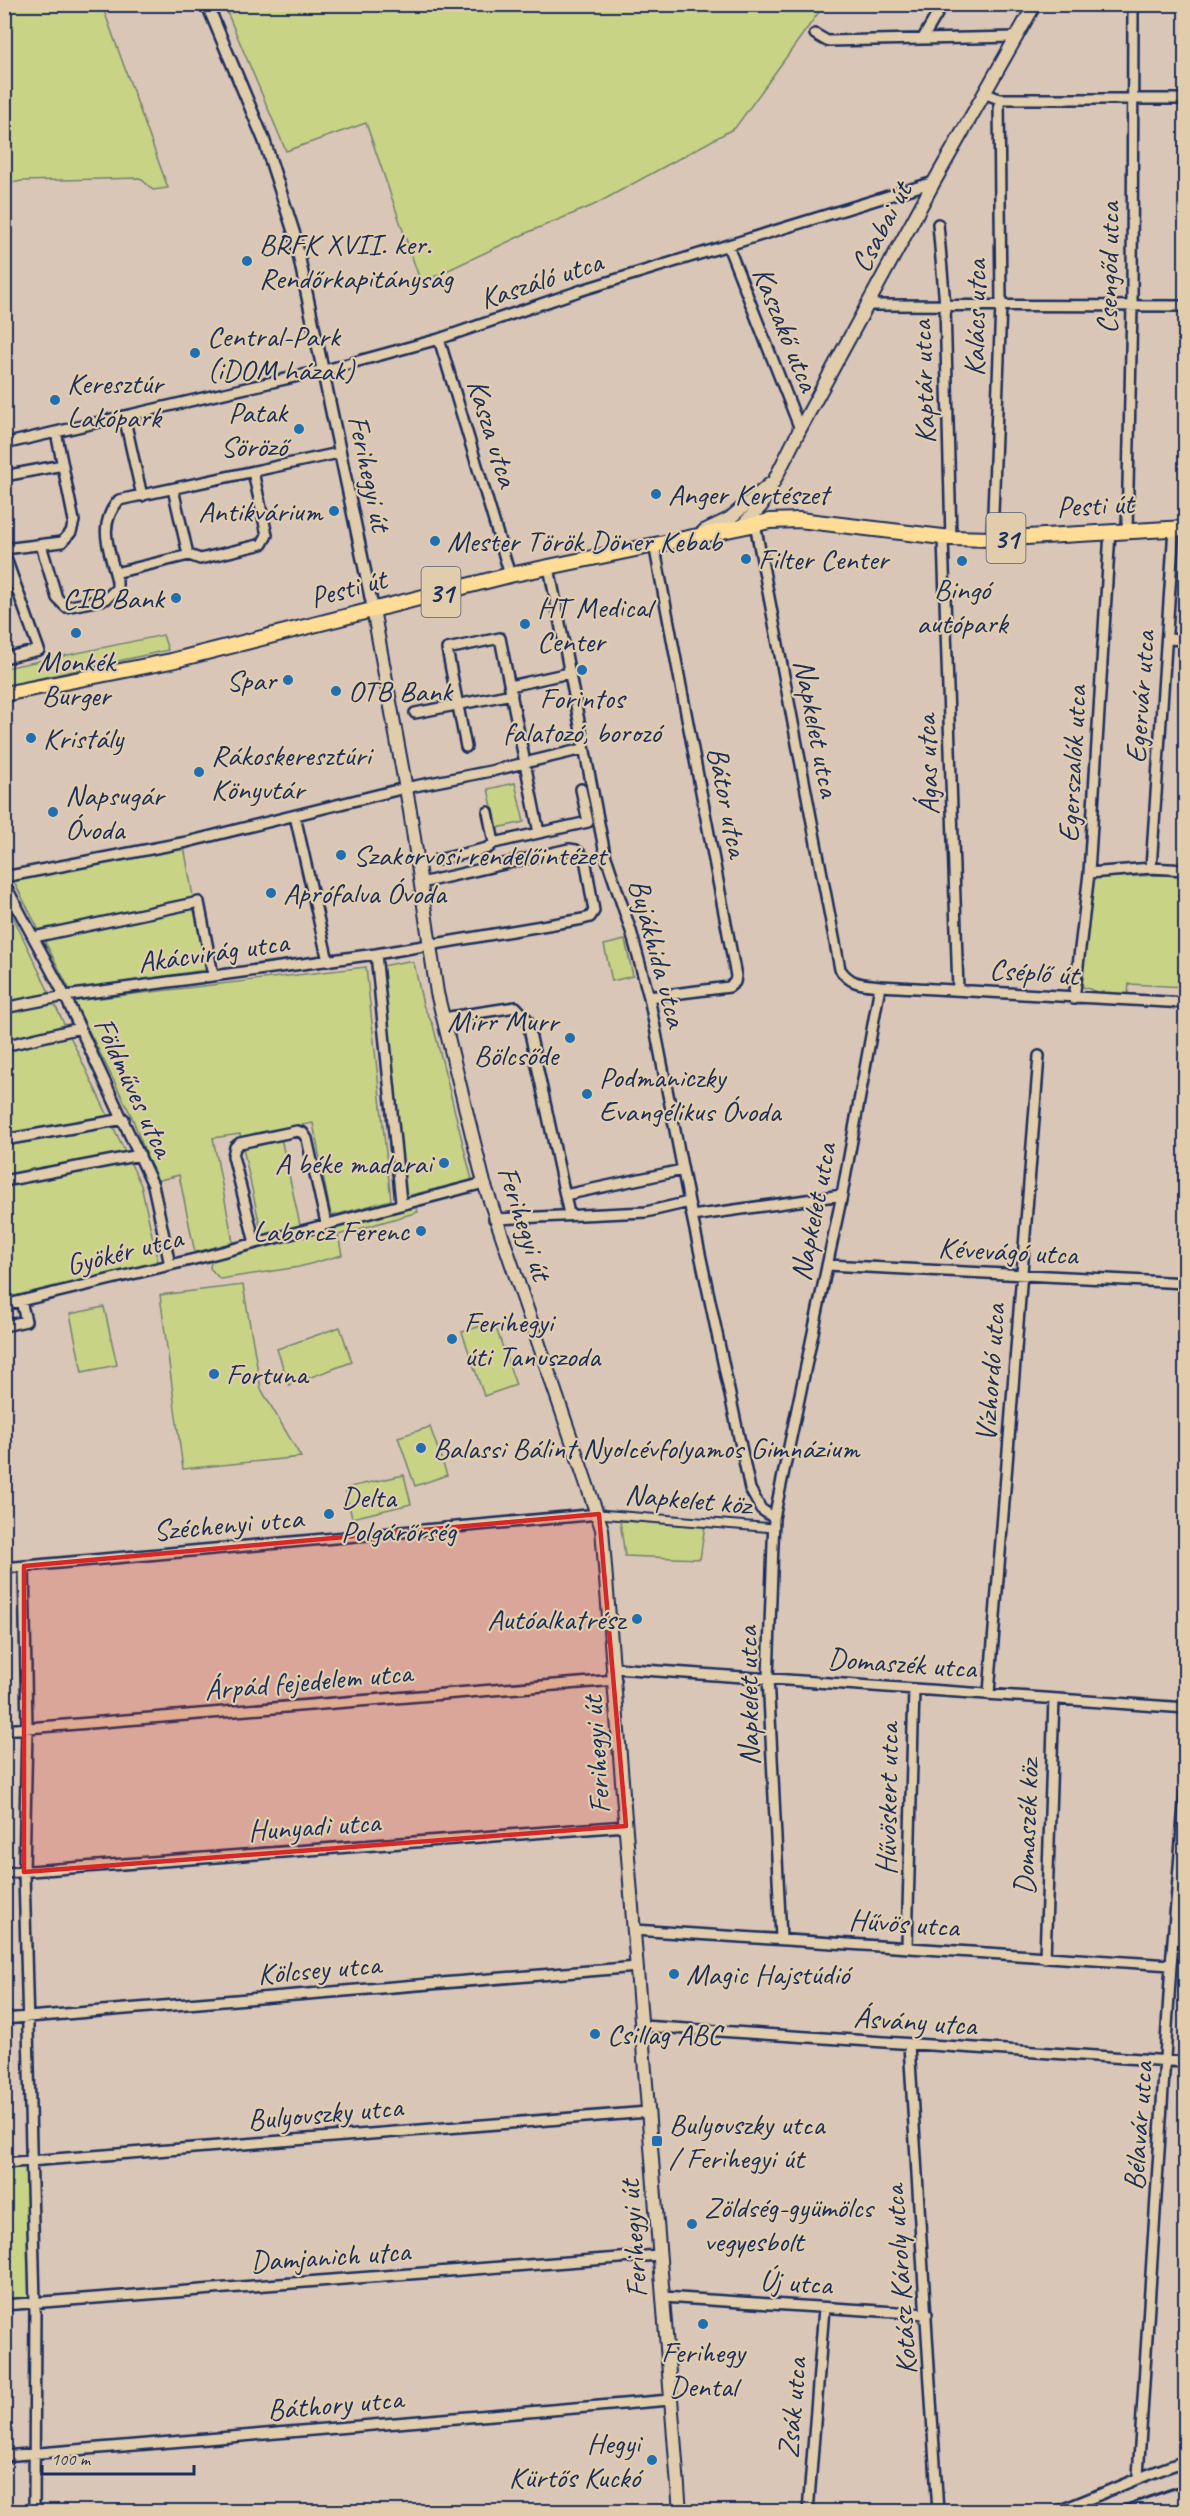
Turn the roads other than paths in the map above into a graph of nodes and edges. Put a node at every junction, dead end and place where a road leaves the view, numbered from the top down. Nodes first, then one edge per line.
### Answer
1 (207, 4) edge
2 (943, 4) edge
3 (1035, 4) edge
4 (1133, 4) edge
5 (815, 34) dead end
6 (1016, 37) junction
7 (923, 38) junction
8 (984, 93) junction
9 (1134, 98) junction
10 (999, 99) junction
11 (1185, 99) edge
12 (934, 182) junction
13 (938, 224) dead end
14 (728, 246) junction
15 (867, 305) junction
16 (945, 305) junction
17 (1001, 305) junction
18 (1132, 306) junction
19 (1185, 306) edge
20 (439, 339) junction
21 (323, 370) junction
22 (124, 416) junction
23 (800, 429) junction
24 (56, 432) junction
25 (4, 444) edge
26 (339, 453) junction
27 (63, 465) junction
28 (253, 472) junction
29 (4, 476) edge
30 (777, 477) junction
31 (173, 489) junction
32 (142, 496) junction
33 (762, 505) junction
34 (770, 521) junction
35 (828, 525) junction
36 (741, 527) junction
37 (1180, 528) edge
38 (756, 529) junction
39 (1127, 531) junction
40 (1110, 532) junction
41 (694, 536) junction
42 (947, 538) junction
43 (992, 538) junction
44 (654, 544) junction
45 (41, 545) junction
46 (187, 550) dead end
47 (4, 551) edge
48 (549, 567) junction
49 (115, 573) junction
50 (510, 575) junction
51 (373, 609) junction
52 (1168, 639) junction
53 (1185, 640) edge
54 (4, 658) edge
55 (569, 673) junction
56 (511, 690) junction
57 (4, 694) edge
58 (458, 705) junction
59 (415, 713) dead end
60 (466, 747) dead end
61 (584, 749) junction
62 (526, 763) junction
63 (405, 788) junction
64 (581, 789) dead end
65 (488, 812) dead end
66 (295, 816) junction
67 (539, 833) junction
68 (494, 843) junction
69 (437, 860) dead end
70 (1151, 868) junction
71 (1185, 870) edge
72 (1089, 873) junction
73 (4, 877) edge
74 (4, 883) edge
75 (421, 883) junction
76 (17, 906) junction
77 (4, 908) edge
78 (34, 937) junction
79 (428, 946) junction
80 (376, 954) junction
81 (328, 961) junction
82 (213, 975) junction
83 (880, 986) junction
84 (958, 990) junction
85 (65, 996) junction
86 (648, 997) junction
87 (1074, 999) junction
88 (1185, 1004) edge
89 (4, 1008) edge
90 (443, 1018) junction
91 (80, 1028) junction
92 (4, 1047) edge
93 (1039, 1056) dead end
94 (124, 1119) junction
95 (4, 1140) edge
96 (140, 1155) junction
97 (682, 1170) junction
98 (4, 1181) edge
99 (484, 1183) junction
100 (565, 1195) junction
101 (842, 1195) junction
102 (401, 1202) junction
103 (689, 1202) junction
104 (569, 1214) junction
105 (692, 1216) junction
106 (494, 1219) junction
107 (326, 1223) junction
108 (255, 1243) junction
109 (170, 1265) junction
110 (827, 1265) junction
111 (1022, 1276) junction
112 (1185, 1283) edge
113 (21, 1301) junction
114 (4, 1305) edge
115 (4, 1326) edge
116 (599, 1514) junction
117 (774, 1523) junction
118 (24, 1566) junction
119 (4, 1568) edge
120 (616, 1674) junction
121 (768, 1677) junction
122 (914, 1689) junction
123 (989, 1693) junction
124 (1054, 1699) junction
125 (1185, 1708) edge
126 (27, 1728) junction
127 (4, 1730) edge
128 (1185, 1780) edge
129 (627, 1826) junction
130 (24, 1872) junction
131 (4, 1873) edge
132 (634, 1930) junction
133 (781, 1938) junction
134 (907, 1946) junction
135 (1045, 1958) junction
136 (1171, 1965) junction
137 (637, 1967) junction
138 (29, 2017) junction
139 (4, 2019) edge
140 (642, 2026) junction
141 (909, 2046) junction
142 (1166, 2061) junction
143 (1185, 2062) edge
144 (648, 2112) junction
145 (33, 2161) junction
146 (4, 2163) edge
147 (659, 2255) junction
148 (663, 2297) junction
149 (35, 2303) junction
150 (4, 2305) edge
151 (824, 2308) junction
152 (927, 2314) junction
153 (670, 2400) junction
154 (34, 2454) junction
155 (4, 2456) edge
156 (1185, 2461) edge
157 (1138, 2476) junction
158 (1185, 2507) edge
159 (34, 2511) edge
160 (680, 2511) edge
161 (808, 2511) edge
162 (938, 2511) edge
163 (1056, 2511) edge
164 (1171, 2511) edge

1 - 21 street, Ferihegyi út
2 - 7 street
3 - 6 main road, Csabai út
4 - 9 street, Csengőd utca
5 - 7 street
6 - 7 street
6 - 8 main road, Csabai út
8 - 10 street
8 - 12 main road, Csabai út
9 - 10 street
9 - 11 street
9 - 18 street, Csengőd utca
10 - 17 street, Kalács utca
12 - 14 street, Kaszáló utca
12 - 15 main road, Csabai út
13 - 16 street, Kaptár utca
14 - 20 street, Kaszáló utca
14 - 23 street, Kaszakő utca
15 - 16 street
15 - 23 main road, Csabai út
16 - 17 street
16 - 42 street, Kaptár utca
17 - 18 street
17 - 43 street, Kalács utca
18 - 19 street
18 - 39 street, Csengőd utca
20 - 21 street, Kaszáló utca
20 - 50 street, Kasza utca
21 - 22 street, Kaszáló utca
21 - 26 street, Ferihegyi út
22 - 24 street, Kaszáló utca
22 - 32 street
23 - 30 main road, Csabai út
24 - 25 street, Kaszáló utca
24 - 27 street
26 - 28 street
26 - 51 street, Ferihegyi út
27 - 29 street
27 - 45 street
28 - 31 street
28 - 49 street
30 - 33 main road, Csabai út
30 - 41 main road, Csabai út
31 - 32 street
31 - 46 street
32 - 49 street
33 - 34 main road
33 - 36 main road, Csabai út
34 - 35 main road, Pesti út / 31
34 - 36 main road, Pesti út / 31
35 - 38 main road, Pesti út / 31
35 - 42 main road, Pesti út / 31
36 - 38 main road, Pesti út / 31
36 - 41 main road, Pesti út / 31
37 - 39 main road, Pesti út / 31
37 - 52 street, Egervár utca
38 - 83 street, Napkelet utca
39 - 40 main road, Pesti út / 31
40 - 43 main road, Pesti út / 31
40 - 72 street, Egerszalók utca
41 - 44 main road, Pesti út / 31
42 - 43 main road, Pesti út / 31
42 - 84 street, Ágas utca
44 - 48 main road, Pesti út / 31
44 - 86 street, Bátor utca
45 - 47 street
45 - 49 street
47 - 54 street
48 - 50 main road, Pesti út / 31
48 - 55 street, Bujákhida utca
50 - 51 main road, Pesti út / 31
51 - 57 main road, Pesti út / 31
51 - 63 main road, Ferihegyi út
52 - 53 street
52 - 70 street, Egervár utca
55 - 56 street
55 - 61 street, Bujákhida utca
56 - 58 street
56 - 58 street
56 - 62 street
58 - 59 street
58 - 60 street
61 - 62 street
61 - 86 street, Bujákhida utca
62 - 63 street
62 - 67 street
63 - 66 street
63 - 75 main road, Ferihegyi út
64 - 67 street
65 - 68 street
66 - 73 street
66 - 81 street
67 - 68 street
68 - 69 street
70 - 71 street
70 - 72 street
72 - 87 street, Egerszalók utca
74 - 76 street, Földműves utca
75 - 79 main road, Ferihegyi út
75 - 79 street
76 - 77 street
76 - 78 street, Földműves utca
78 - 82 street
78 - 85 street, Földműves utca
79 - 80 street, Akácvirág utca
79 - 90 main road, Ferihegyi út
80 - 81 street, Akácvirág utca
80 - 102 street
81 - 82 street, Akácvirág utca
82 - 85 street, Akácvirág utca
83 - 84 street, Cséplő út
83 - 101 street, Napkelet utca
84 - 87 street, Cséplő út
85 - 89 street, Akácvirág utca
85 - 91 street, Földműves utca
86 - 97 street, Bujákhida utca
87 - 88 street, Cséplő út
90 - 99 main road, Ferihegyi út
90 - 100 street, Ferihegyi út
91 - 92 street
91 - 94 street, Földműves utca
93 - 111 street, Vízhordó utca
94 - 95 street
94 - 96 street, Földműves utca
96 - 98 street
96 - 109 street, Földműves utca
97 - 100 street, Ferihegyi út
97 - 103 street, Bujákhida utca
99 - 102 street, Gyökér utca
99 - 106 main road, Ferihegyi út
100 - 104 street, Ferihegyi út
101 - 105 street
101 - 110 street, Napkelet utca
102 - 107 street, Gyökér utca
103 - 104 street
103 - 105 street, Bujákhida utca
104 - 106 street
105 - 117 street, Bujákhida utca
106 - 116 main road, Ferihegyi út
107 - 108 street, Gyökér utca
107 - 108 street
108 - 109 street, Gyökér utca
109 - 113 street, Gyökér utca
110 - 111 street, Kévevágó utca
110 - 117 street, Napkelet utca
111 - 112 street, Kévevágó utca
111 - 123 street, Vízhordó utca
113 - 114 street, Gyökér utca
113 - 115 street
116 - 117 street, Napkelet köz
116 - 118 street, Széchenyi utca
116 - 120 main road, Ferihegyi út
117 - 121 street, Napkelet utca
118 - 119 street, Széchenyi utca
118 - 126 street
120 - 121 street, Domaszék utca
120 - 126 street, Árpád fejedelem utca
120 - 129 main road, Ferihegyi út
121 - 122 street, Domaszék utca
121 - 133 street, Napkelet utca
122 - 123 street, Domaszék utca
122 - 134 street, Hűvöskert utca
123 - 124 street, Domaszék utca
124 - 125 street, Domaszék utca
124 - 135 street, Domaszék köz
126 - 127 street, Árpád fejedelem utca
126 - 130 street
128 - 136 street, Bélavár utca
129 - 130 street, Hunyadi utca
129 - 132 main road, Ferihegyi út
130 - 131 street, Hunyadi utca
130 - 138 street
132 - 133 street, Hűvös utca
132 - 137 main road, Ferihegyi út
133 - 134 street, Hűvös utca
134 - 135 street, Hűvös utca
135 - 136 street, Hűvös utca
136 - 142 street, Bélavár utca
137 - 138 street, Kölcsey utca
137 - 140 main road, Ferihegyi út
138 - 139 street, Kölcsey utca
138 - 145 street
140 - 141 street, Ásvány utca
140 - 144 main road, Ferihegyi út
141 - 142 street, Ásvány utca
141 - 152 street, Kotász Károly utca
142 - 143 street, Ásvány utca
142 - 157 street, Bélavár utca
144 - 145 street, Bulyovszky utca
144 - 147 main road, Ferihegyi út
145 - 146 street, Bulyovszky utca
145 - 149 street
147 - 148 main road, Ferihegyi út
147 - 149 street, Damjanich utca
148 - 151 street, Új utca
148 - 153 main road, Ferihegyi út
149 - 150 street, Damjanich utca
149 - 154 street
151 - 152 street, Új utca
151 - 161 street, Zsák utca
152 - 162 street, Kotász Károly utca
153 - 154 street, Báthory utca
153 - 160 main road, Ferihegyi út
154 - 155 street, Báthory utca
154 - 159 street
156 - 157 street
157 - 163 street
158 - 164 street

